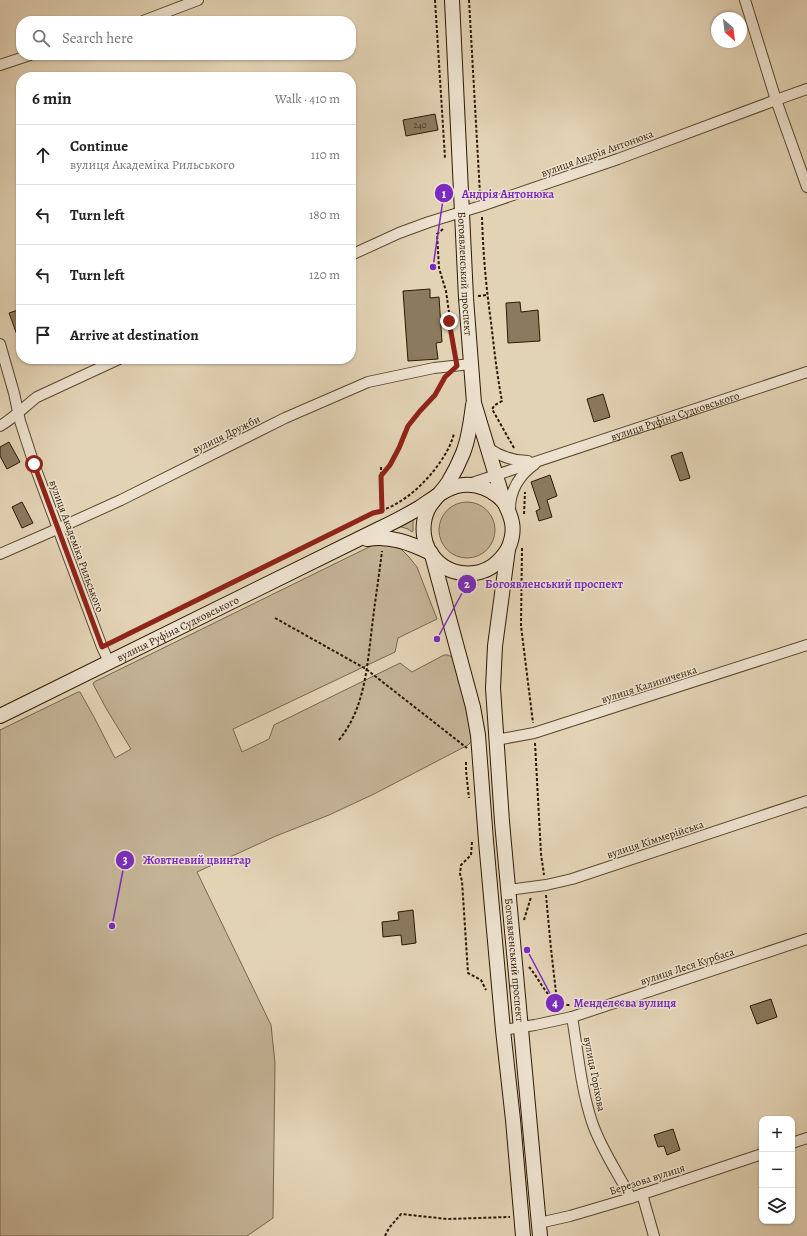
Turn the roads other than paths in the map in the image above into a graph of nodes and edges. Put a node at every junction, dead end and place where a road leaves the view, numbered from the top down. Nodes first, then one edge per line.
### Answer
1 (198, 0) edge
2 (452, 0) edge
3 (745, 0) edge
4 (156, 16) edge
5 (16, 60) edge
6 (0, 65) edge
7 (807, 90) edge
8 (776, 100) junction
9 (807, 187) edge
10 (463, 211) junction
11 (356, 253) edge
12 (0, 344) edge
13 (108, 364) edge
14 (464, 365) junction
15 (807, 372) edge
16 (474, 403) junction
17 (18, 412) junction
18 (0, 426) edge
19 (488, 448) junction
20 (544, 460) junction
21 (496, 475) junction
22 (468, 485) junction
23 (439, 496) junction
24 (507, 508) junction
25 (58, 529) junction
26 (382, 533) junction
27 (508, 550) junction
28 (0, 554) edge
29 (431, 554) junction
30 (807, 645) edge
31 (109, 662) junction
32 (0, 716) edge
33 (496, 740) junction
34 (807, 801) edge
35 (508, 890) junction
36 (807, 939) edge
37 (572, 1017) junction
38 (520, 1028) junction
39 (503, 1030) junction
40 (807, 1138) edge
41 (795, 1143) edge
42 (759, 1155) edge
43 (642, 1194) junction
44 (632, 1198) junction
45 (539, 1229) edge
46 (523, 1236) edge
47 (654, 1236) edge

1 - 4 street
2 - 10 main road, Богоявленський проспект
3 - 8 street
5 - 6 street
7 - 8 street, вулиця Андрія Антонюка
8 - 9 street
8 - 10 street, вулиця Андрія Антонюка
10 - 11 street, вулиця Андрія Антонюка
10 - 14 main road, Богоявленський проспект
12 - 17 street, вулиця Академіка Рильського
13 - 17 street
14 - 16 main road, Богоявленський проспект
14 - 25 street, вулиця Дружби
15 - 20 street, вулиця Руфіна Судковського
16 - 19 main road, Богоявленський проспект
16 - 23 main road, Богоявленський проспект
17 - 18 street
17 - 25 street, вулиця Академіка Рильського
19 - 20 street, вулиця Руфіна Судковського
19 - 21 main road, Богоявленський проспект
20 - 21 street, вулиця Руфіна Судковського
20 - 24 street, вулиця Руфіна Судковського
21 - 22 street, вулиця Руфіна Судковського
21 - 24 main road, Богоявленський проспект
22 - 23 main road, вулиця Руфіна Судковського
22 - 24 main road
23 - 26 main road, вулиця Руфіна Судковського
23 - 29 main road, Богоявленський проспект
24 - 27 main road, Богоявленський проспект
25 - 28 street, вулиця Дружби
25 - 31 street, вулиця Академіка Рильського
26 - 29 main road, вулиця Руфіна Судковського
26 - 31 main road, вулиця Руфіна Судковського
27 - 29 main road
27 - 33 main road, Богоявленський проспект
29 - 39 main road, Богоявленський проспект
30 - 33 street, вулиця Калиниченка
31 - 32 main road, вулиця Руфіна Судковського
33 - 35 main road, Богоявленський проспект
34 - 35 street, вулиця Кіммерійська
35 - 38 main road, Богоявленський проспект
36 - 37 street, вулиця Леся Курбаса
37 - 38 street, вулиця Леся Курбаса
37 - 44 street, вулиця Горіхова
38 - 39 street, вулиця Леся Курбаса
38 - 45 main road, Богоявленський проспект
39 - 46 main road, Богоявленський проспект
40 - 41 street
42 - 43 street, Березова вулиця
43 - 44 street, Березова вулиця
43 - 47 street
44 - 45 street, Березова вулиця

